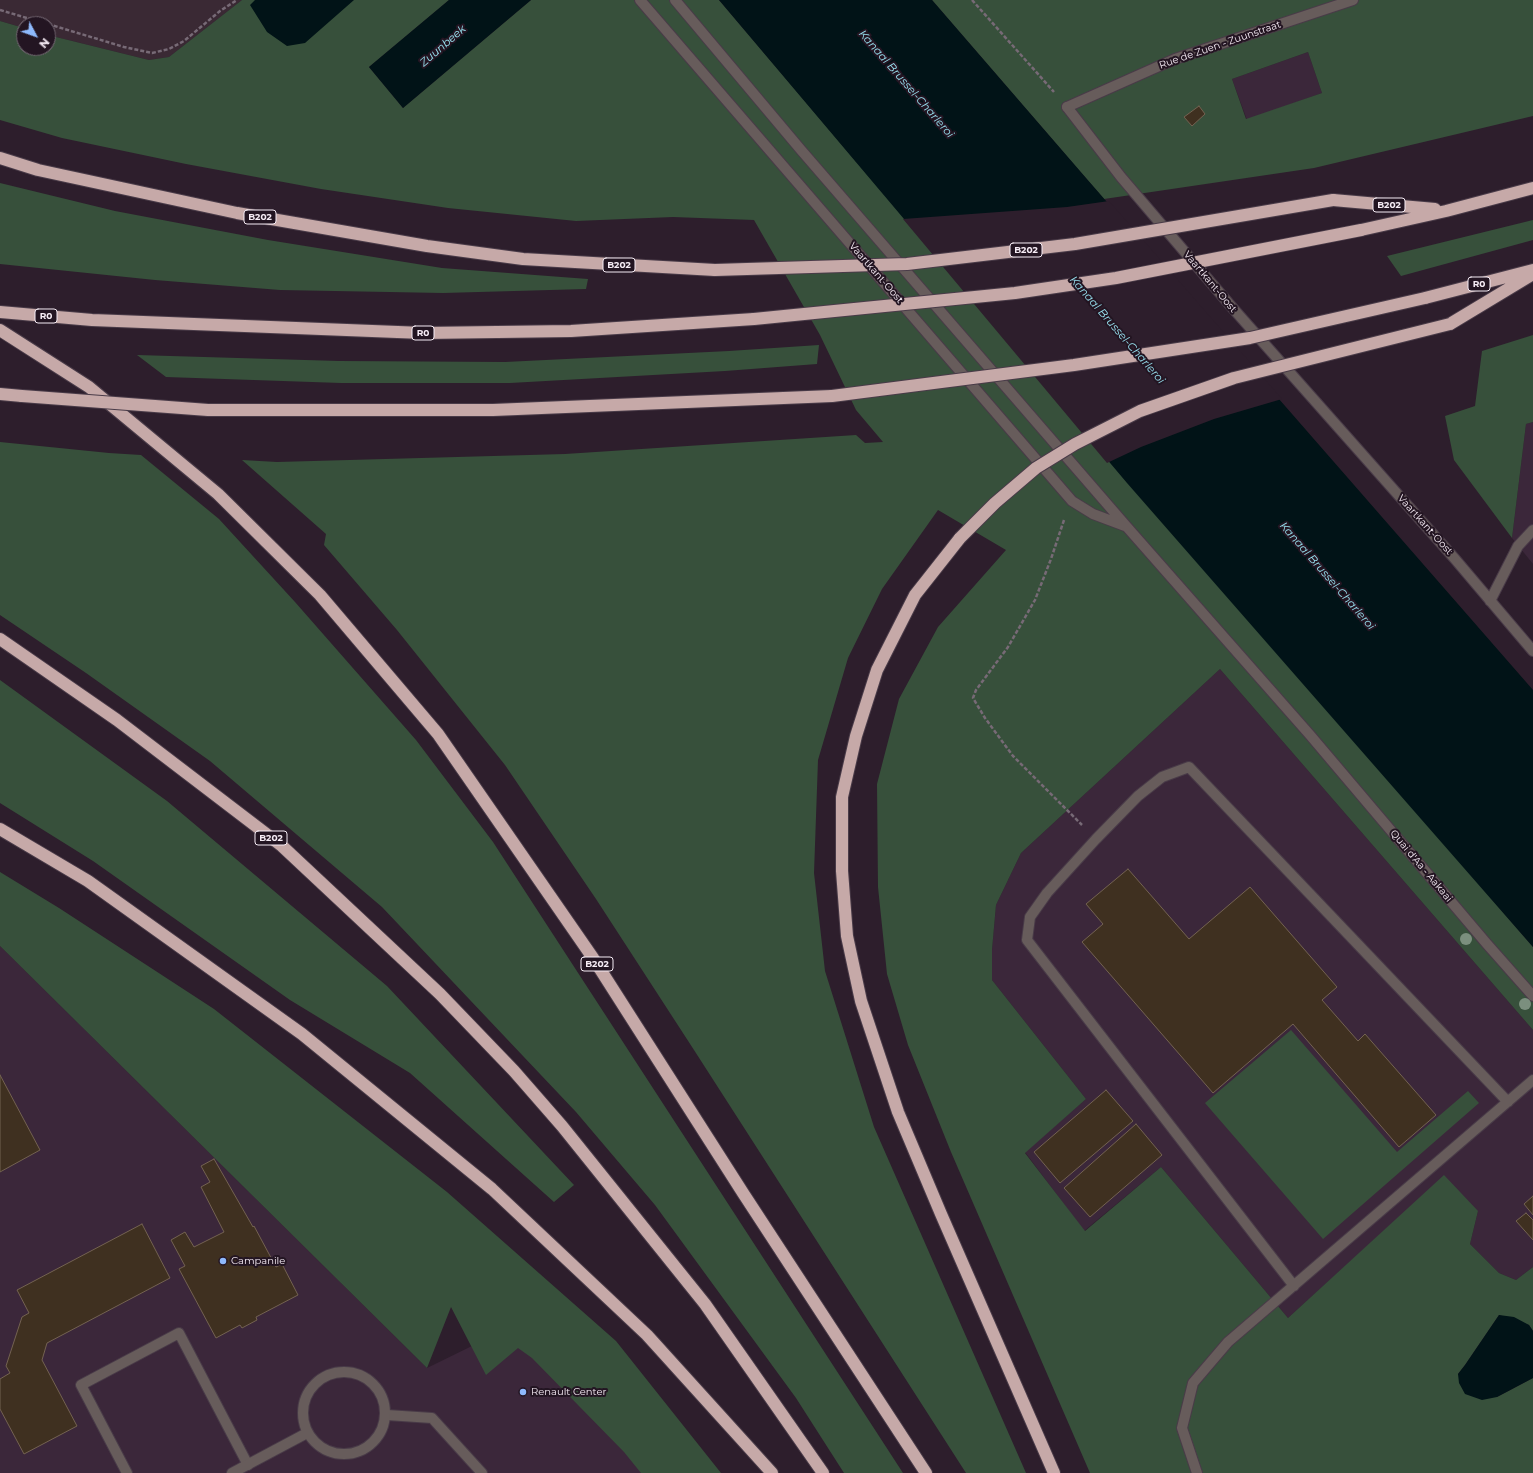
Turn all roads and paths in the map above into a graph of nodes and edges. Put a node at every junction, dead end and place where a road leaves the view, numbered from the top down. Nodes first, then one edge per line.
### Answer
1 (237, 0) edge
2 (640, 0) edge
3 (675, 0) edge
4 (972, 0) edge
5 (1353, 0) edge
6 (0, 10) edge
7 (21, 16) edge
8 (56, 26) edge
9 (1067, 107) junction
10 (0, 158) edge
11 (1533, 188) edge
12 (1446, 211) junction
13 (1533, 270) edge
14 (1533, 274) edge
15 (0, 312) edge
16 (0, 330) edge
17 (0, 394) edge
18 (1072, 501) junction
19 (1127, 527) junction
20 (1533, 530) edge
21 (1490, 601) junction
22 (0, 639) edge
23 (1533, 651) edge
24 (1310, 735) joint
25 (0, 829) edge
26 (1096, 839) junction
27 (1533, 996) edge
28 (1533, 1080) edge
29 (1508, 1102) junction
30 (1294, 1286) junction
31 (387, 1415) junction
32 (307, 1433) junction
33 (248, 1465) junction
34 (127, 1473) edge
35 (232, 1473) edge
36 (482, 1473) edge
37 (772, 1473) edge
38 (823, 1473) edge
39 (926, 1473) edge
40 (1054, 1473) edge
41 (1196, 1473) edge

1 - 8 path
2 - 18 street, Vaartkant-Oost
3 - 19 street, Vaartkant-Oost
4 - 9 path
5 - 9 street, Rue de Zuen - Zuunstraat
6 - 7 path
9 - 21 street, Vaartkant-Oost
10 - 12 highway, B202, bridge
11 - 12 highway, R0
12 - 15 highway, R0, bridge
13 - 17 highway, R0, bridge
14 - 40 highway, bridge
16 - 39 highway, B202
18 - 19 street, Vaartkant-Oost
18 - 26 path
19 - 24 street, Vaartkant-Oost
20 - 21 street
21 - 23 street, Vaartkant-Oost
22 - 38 highway, B202
24 - 27 street, Quai d'Aa - Aakaai
25 - 37 highway
26 - 29 street
26 - 30 street
28 - 29 street
29 - 30 street
30 - 41 street
31 - 32 street
31 - 32 street
31 - 36 street
32 - 33 street
33 - 34 street
33 - 35 street

